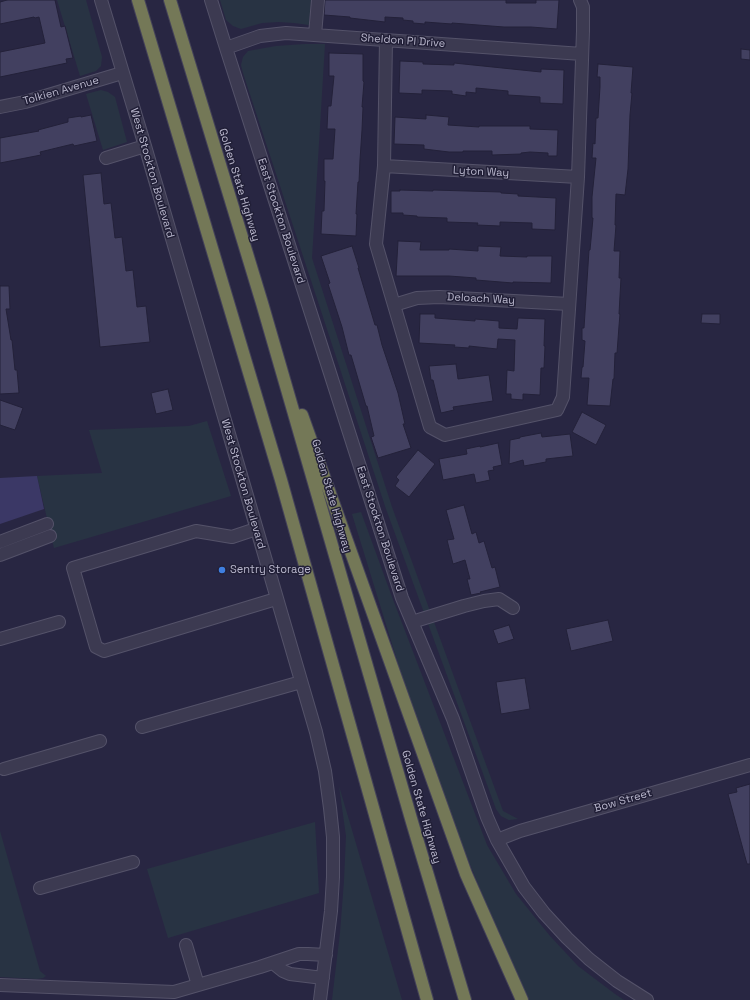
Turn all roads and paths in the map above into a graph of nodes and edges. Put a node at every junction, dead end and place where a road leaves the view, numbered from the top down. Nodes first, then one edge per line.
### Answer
1 (101, 0) edge
2 (138, 0) edge
3 (170, 0) edge
4 (211, 0) edge
5 (318, 0) edge
6 (580, 0) edge
7 (315, 35) junction
8 (386, 40) junction
9 (226, 48) junction
10 (582, 54) junction
11 (122, 73) junction
12 (0, 107) edge
13 (145, 146) junction
14 (106, 158) dead end
15 (384, 166) junction
16 (578, 177) junction
17 (262, 303) junction
18 (569, 304) junction
19 (394, 305) junction
20 (256, 529) junction
21 (0, 542) edge
22 (0, 555) edge
23 (276, 599) junction
24 (513, 608) dead end
25 (58, 622) dead end
26 (412, 622) junction
27 (0, 639) edge
28 (301, 682) junction
29 (142, 727) dead end
30 (100, 741) dead end
31 (750, 765) edge
32 (4, 769) dead end
33 (497, 840) junction
34 (133, 862) dead end
35 (40, 888) dead end
36 (186, 945) dead end
37 (326, 955) junction
38 (273, 963) junction
39 (322, 978) junction
40 (0, 985) edge
41 (198, 985) junction
42 (320, 1000) edge
43 (428, 1000) edge
44 (465, 1000) edge
45 (522, 1000) edge
46 (647, 1000) edge

1 - 11 street, West Stockton Boulevard
2 - 43 highway
3 - 17 highway, Golden State Highway
4 - 9 street, East Stockton Boulevard
5 - 7 street
6 - 10 street
7 - 8 street, Sheldon Pl Drive
7 - 9 street, Sheldon Pl Drive
8 - 10 street, Sheldon Pl Drive
8 - 15 street
9 - 26 street, East Stockton Boulevard
10 - 16 street
11 - 12 street, Tolkien Avenue
11 - 13 street, West Stockton Boulevard
13 - 14 street
13 - 20 street, West Stockton Boulevard
15 - 16 street, Lyton Way
15 - 19 street
16 - 18 street
17 - 44 highway, Golden State Highway
17 - 45 highway
18 - 19 street, Deloach Way
18 - 19 street
20 - 23 street, West Stockton Boulevard
20 - 23 street
21 - 22 street
23 - 28 street, West Stockton Boulevard
24 - 26 street
25 - 27 street
26 - 33 street, East Stockton Boulevard
28 - 29 street
28 - 37 street, West Stockton Boulevard
30 - 32 street
31 - 33 street, Bow Street
33 - 46 street, East Stockton Boulevard
34 - 35 street
36 - 41 street
37 - 38 street
37 - 39 street, West Stockton Boulevard
38 - 39 street
38 - 41 street
39 - 42 street, West Stockton Boulevard
40 - 41 street

